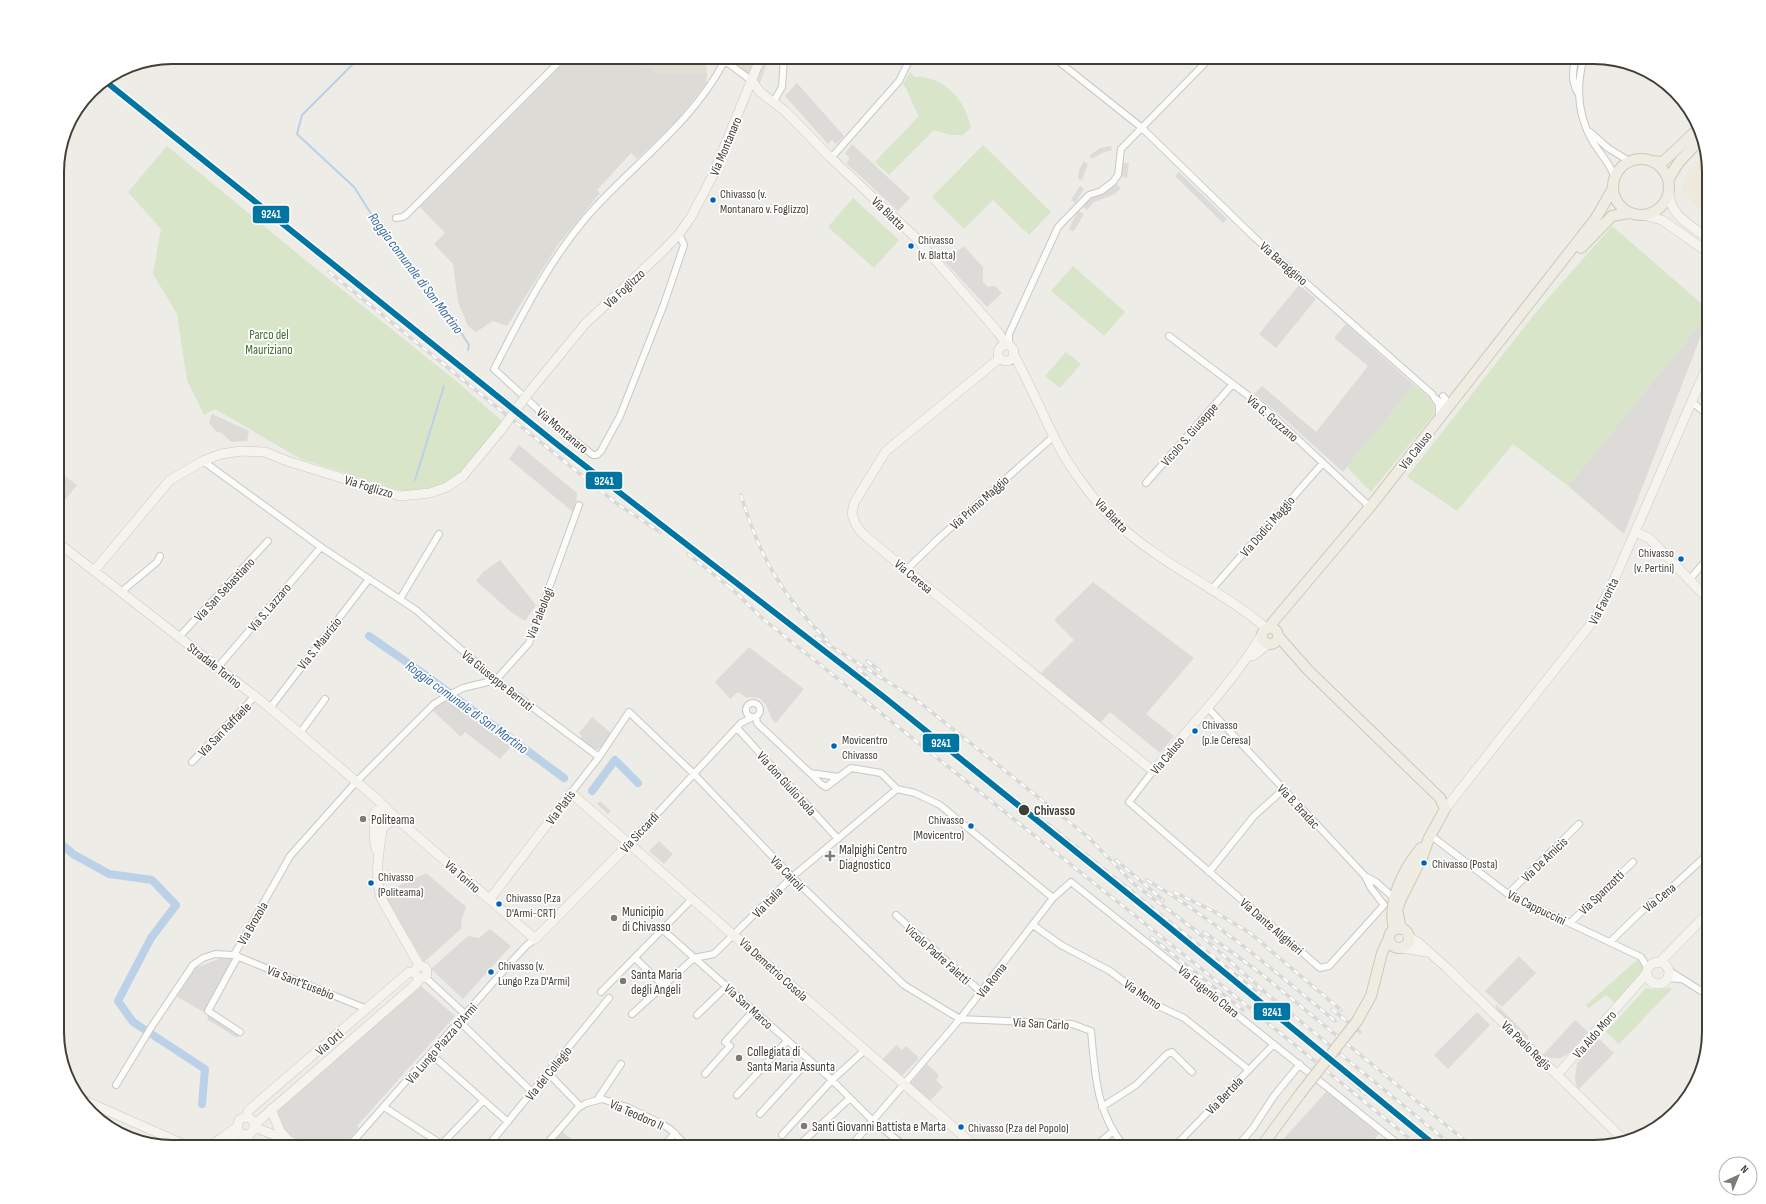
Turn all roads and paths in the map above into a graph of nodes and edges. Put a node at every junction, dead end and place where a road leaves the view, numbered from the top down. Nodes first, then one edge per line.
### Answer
1 (557, 64) edge
2 (720, 64) edge
3 (729, 64) edge
4 (758, 64) edge
5 (784, 64) edge
6 (908, 64) edge
7 (1062, 64) edge
8 (1204, 64) edge
9 (1575, 64) edge
10 (1583, 64) edge
11 (752, 81) junction
12 (1578, 93) junction
13 (774, 101) junction
14 (1141, 127) junction
15 (1586, 128) junction
16 (1694, 133) edge
17 (1698, 143) edge
18 (831, 158) junction
19 (1629, 161) junction
20 (1651, 161) junction
21 (1614, 176) junction
22 (1668, 180) junction
23 (1612, 190) junction
24 (1668, 191) junction
25 (1629, 213) junction
26 (1644, 215) junction
27 (396, 218) dead end
28 (679, 234) junction
29 (1702, 234) edge
30 (1702, 248) edge
31 (1543, 286) junction
32 (992, 326) junction
33 (1169, 336) dead end
34 (1010, 348) junction
35 (999, 354) junction
36 (1702, 378) edge
37 (1232, 385) junction
38 (1432, 394) junction
39 (1458, 395) junction
40 (1443, 396) junction
41 (1436, 400) junction
42 (1692, 402) junction
43 (1450, 405) junction
44 (1702, 410) edge
45 (1440, 419) junction
46 (1054, 436) junction
47 (203, 461) junction
48 (1323, 463) junction
49 (1146, 483) dead end
50 (579, 505) dead end
51 (1370, 507) junction
52 (1635, 532) junction
53 (439, 534) dead end
54 (268, 541) dead end
55 (64, 547) edge
56 (320, 547) junction
57 (160, 556) dead end
58 (1702, 565) edge
59 (906, 570) junction
60 (94, 571) junction
61 (369, 579) junction
62 (1689, 580) junction
63 (1211, 590) junction
64 (121, 592) junction
65 (1702, 593) edge
66 (400, 599) junction
67 (1284, 610) junction
68 (1278, 634) junction
69 (1267, 636) junction
70 (179, 637) junction
71 (218, 667) junction
72 (1308, 670) junction
73 (496, 680) junction
74 (255, 696) junction
75 (325, 699) dead end
76 (270, 708) junction
77 (1208, 708) junction
78 (629, 712) joint
79 (746, 713) junction
80 (753, 717) junction
81 (739, 726) junction
82 (300, 733) junction
83 (599, 757) junction
84 (192, 762) dead end
85 (1153, 772) junction
86 (810, 773) junction
87 (694, 774) junction
88 (839, 777) junction
89 (356, 782) junction
90 (897, 789) junction
91 (1284, 789) junction
92 (571, 792) junction
93 (368, 794) junction
94 (1129, 802) joint
95 (1445, 809) junction
96 (389, 812) junction
97 (375, 817) junction
98 (1580, 824) dead end
99 (383, 826) junction
100 (1430, 837) junction
101 (838, 839) junction
102 (630, 843) junction
103 (378, 852) junction
104 (1702, 859) edge
105 (1633, 862) dead end
106 (1209, 872) junction
107 (1365, 876) junction
108 (792, 877) junction
109 (1508, 894) junction
110 (692, 898) junction
111 (1053, 898) junction
112 (1394, 898) junction
113 (490, 899) junction
114 (896, 915) dead end
115 (1702, 919) edge
116 (1570, 923) junction
117 (1032, 925) junction
118 (663, 930) junction
119 (1401, 932) junction
120 (735, 935) junction
121 (535, 939) junction
122 (1610, 942) junction
123 (1678, 944) junction
124 (1395, 945) junction
125 (1429, 952) junction
126 (236, 956) junction
127 (635, 958) junction
128 (694, 958) junction
129 (1659, 962) junction
130 (1648, 971) junction
131 (1668, 972) junction
132 (420, 973) junction
133 (1652, 982) junction
134 (663, 985) junction
135 (727, 986) junction
136 (601, 992) dead end
137 (981, 992) junction
138 (1702, 992) edge
139 (1630, 993) junction
140 (609, 998) dead end
141 (367, 1009) junction
142 (754, 1010) junction
143 (632, 1014) dead end
144 (466, 1015) junction
145 (697, 1015) dead end
146 (960, 1019) junction
147 (460, 1022) junction
148 (240, 1032) dead end
149 (787, 1041) junction
150 (1274, 1044) junction
151 (865, 1050) junction
152 (431, 1054) junction
153 (809, 1060) junction
154 (621, 1064) dead end
155 (1300, 1064) junction
156 (1249, 1070) junction
157 (1192, 1072) dead end
158 (548, 1073) junction
159 (705, 1074) dead end
160 (1557, 1074) junction
161 (832, 1080) junction
162 (116, 1085) dead end
163 (905, 1085) junction
164 (532, 1092) junction
165 (736, 1095) dead end
166 (850, 1098) junction
167 (597, 1100) junction
168 (483, 1101) junction
169 (92, 1104) edge
170 (580, 1106) junction
171 (384, 1107) junction
172 (1102, 1107) junction
173 (271, 1109) junction
174 (760, 1114) dead end
175 (247, 1117) junction
176 (873, 1121) junction
177 (508, 1122) junction
178 (254, 1126) junction
179 (238, 1130) junction
180 (1113, 1131) junction
181 (675, 1133) junction
182 (782, 1135) dead end
183 (1620, 1136) edge
184 (173, 1140) edge
185 (218, 1140) edge
186 (231, 1140) edge
187 (249, 1140) edge
188 (288, 1140) joint
189 (354, 1140) edge
190 (433, 1140) edge
191 (447, 1140) edge
192 (493, 1140) edge
193 (550, 1140) edge
194 (669, 1140) edge
195 (682, 1140) edge
196 (805, 1140) edge
197 (856, 1140) edge
198 (897, 1140) edge
199 (968, 1140) edge
200 (1103, 1140) edge
201 (1120, 1140) edge
202 (1181, 1140) edge
203 (1243, 1140) edge
204 (1266, 1140) edge
205 (1394, 1140) edge

1 - 27 street
2 - 28 street, Via Montanaro
3 - 11 street
4 - 11 street, Via Montanaro
5 - 13 street
6 - 18 street
7 - 14 street, Via Baraggino
8 - 14 street
9 - 12 street
10 - 12 street
11 - 13 street, Via Blatta
11 - 28 street, Via Montanaro
12 - 15 street
13 - 18 street, Via Blatta
14 - 34 street
14 - 38 street, Via Baraggino
15 - 19 street
15 - 21 street
16 - 20 main road
17 - 22 main road
18 - 32 street, Via Blatta
19 - 20 main road
19 - 21 main road
20 - 22 main road
21 - 23 main road
22 - 24 main road
23 - 25 main road
23 - 31 main road, Via Caluso
24 - 26 main road
24 - 29 street
25 - 26 main road
25 - 31 main road, Via Caluso
26 - 30 street
28 - 47 street, Via Foglizzo, bridge
31 - 39 main road, Via Caluso
32 - 34 street, Via Blatta
32 - 35 street, Via Blatta
33 - 37 street, Via G. Gozzano
34 - 35 street, Via Ceresa
34 - 35 street
34 - 46 street, Via Blatta
35 - 59 street, Via Ceresa
36 - 42 street, Via Favorita
37 - 48 street, Via G. Gozzano
37 - 49 street, Vicolo S. Giuseppe
38 - 40 street
38 - 41 street, Via Baraggino
39 - 40 street
39 - 43 main road, Via Caluso
40 - 43 street
41 - 43 street
41 - 45 street, Via Baraggino
42 - 44 street
42 - 52 street, Via Favorita
43 - 45 main road, Via Caluso
45 - 51 main road, Via Caluso
46 - 59 street, Via Primo Maggio
46 - 63 street, Via Blatta
47 - 56 street, Via Giuseppe Berruti
47 - 60 street, Via Foglizzo
48 - 51 street, Via G. Gozzano
48 - 63 street, Via Dodici Maggio
50 - 73 street, Via Paleologi
51 - 67 main road, Via Caluso
52 - 62 street
52 - 95 street, Via Favorita
53 - 66 street
54 - 70 street, Via San Sebastiano
55 - 60 street, Stradale Torino
56 - 61 street, Via Giuseppe Berruti
56 - 71 street, Via S. Lazzaro
57 - 64 street
58 - 62 street
59 - 85 street, Via Ceresa
60 - 64 street, Stradale Torino
61 - 66 street, Via Giuseppe Berruti
61 - 76 street, Via S. Maurizio
62 - 65 street
63 - 69 street, Via Blatta
64 - 70 street, Stradale Torino
66 - 73 street, Via Giuseppe Berruti
67 - 68 main road, Via Caluso
67 - 69 main road, Via Caluso
68 - 69 main road
68 - 72 main road
69 - 72 main road
69 - 77 street, Via Caluso
70 - 71 street, Stradale Torino
71 - 74 street, Stradale Torino
72 - 95 main road
73 - 83 street, Via Giuseppe Berruti
73 - 89 street
74 - 76 street, Stradale Torino
74 - 84 street, Via San Raffaele
75 - 82 street
76 - 82 street, Stradale Torino
77 - 85 street, Via Caluso
77 - 91 street, Via B. Bradac
78 - 83 street, Via Platis
78 - 87 street, Via Cairoli
79 - 80 street
79 - 80 street
79 - 81 street, Via Siccardi
80 - 81 street, Via Siccardi
80 - 86 street
81 - 87 street, Via Siccardi
81 - 101 street, Via don Giulio Isola
82 - 89 street, Stradale Torino
83 - 92 street, Via Platis
85 - 94 street, Via Caluso
86 - 88 street
86 - 88 street
87 - 102 street, Via Siccardi
87 - 108 street, Via Cairoli
88 - 90 street
89 - 93 street, Stradale Torino
89 - 126 street, Via Brozola
90 - 101 street, Via Italia
90 - 111 street
91 - 106 street
91 - 107 street, Via B. Bradac
92 - 102 street, Via Demetrio Cosola
92 - 113 street, Via Platis
93 - 96 street, Stradale Torino
93 - 97 street, Stradale Torino
94 - 106 street, Via Dante Alighieri
95 - 100 main road
96 - 97 street
96 - 99 street
96 - 113 street, Via Torino
97 - 99 street
97 - 103 street
98 - 109 street, Via De Amicis
99 - 103 street
100 - 109 street, Via Cappuccini
100 - 112 main road
100 - 119 main road
101 - 108 street, Via Italia
102 - 110 street, Via Demetrio Cosola
102 - 121 street, Via Siccardi
103 - 132 street
104 - 122 street, Via Cena
105 - 116 street, Via Spanzotti
106 - 107 street, Via Dante Alighieri
107 - 112 street, Via B. Bradac
108 - 120 street, Via Italia
108 - 146 street, Via Cairoli
109 - 116 street, Via Cappuccini
110 - 118 street
110 - 120 street, Via Demetrio Cosola
111 - 117 street, Via Roma
111 - 150 street, Via Eugenio Clara
112 - 119 main road
113 - 121 street, Via Torino
114 - 137 street, Vicolo Padre Faletti
115 - 123 street
116 - 122 street, Via Cappuccini
117 - 137 street, Via Roma
117 - 156 street, Via Momo
118 - 127 street
118 - 128 street, Via San Marco
119 - 124 main road
119 - 124 main road
119 - 125 street, Via Paolo Regis
120 - 128 street, Via Italia
120 - 151 street, Via Demetrio Cosola
121 - 144 street, Via Lungo Piazza D'Armi
122 - 130 street, Via Cappuccini
123 - 129 street
123 - 131 street
124 - 125 street
124 - 204 main road, bridge
125 - 160 street, Via Paolo Regis
126 - 141 street, Via Sant'Eusebio
126 - 148 street
126 - 162 street, Via Brozola
127 - 134 street
127 - 136 street
128 - 134 street
128 - 135 street, Via San Marco
129 - 130 street
129 - 131 street
130 - 133 street
130 - 139 street, Via Aldo Moro
131 - 133 street
131 - 138 street
132 - 141 street, Via Orti
132 - 144 street
132 - 173 street, Via Orti
133 - 139 street, Via Aldo Moro
134 - 143 street
135 - 142 street, Via San Marco
135 - 145 street
137 - 146 street, Via Roma
139 - 160 street, Via Aldo Moro
140 - 158 street, Via del Collegio
141 - 175 street, Via Orti
142 - 149 street, Via San Marco
142 - 159 street
144 - 147 street, Via Lungo Piazza D'Armi
146 - 163 street, Via Roma
146 - 172 street, Via San Carlo
147 - 152 street, Via Lungo Piazza D'Armi
147 - 164 street
149 - 153 street, Via San Marco
149 - 165 street
150 - 155 street, Via Eugenio Clara
150 - 156 street, Via Bertola
151 - 161 street
151 - 163 street, Via Demetrio Cosola
152 - 168 street
152 - 171 street, Via Lungo Piazza D'Armi
153 - 161 street, Via San Marco
153 - 174 street
154 - 167 street
155 - 203 street
155 - 205 street, Via Eugenio Clara
156 - 202 street, Via Bertola
157 - 172 street
158 - 164 street, Via del Collegio
158 - 170 street
160 - 183 street, Via Paolo Regis
161 - 166 street, Via San Marco
161 - 182 street
163 - 176 street
163 - 199 street, Via Demetrio Cosola
164 - 177 street, Via del Collegio
166 - 176 street, Via San Marco
166 - 196 street
167 - 170 street
167 - 181 street, Via Teodoro II
168 - 177 street
168 - 191 street
169 - 184 street
170 - 193 street
171 - 189 street, Via Lungo Piazza D'Armi
171 - 190 street
172 - 180 street, Via San Carlo
173 - 178 street, Via Orti
173 - 188 street
175 - 178 street
175 - 179 street, Via Orti
176 - 197 street
176 - 198 street, Via San Marco
177 - 192 street, Via del Collegio
178 - 179 street, Via Orti
178 - 188 street
179 - 185 street
179 - 186 street, Via Orti
179 - 187 street
180 - 200 street
180 - 201 street, Via San Carlo
181 - 194 street
181 - 195 street, Via Teodoro II

